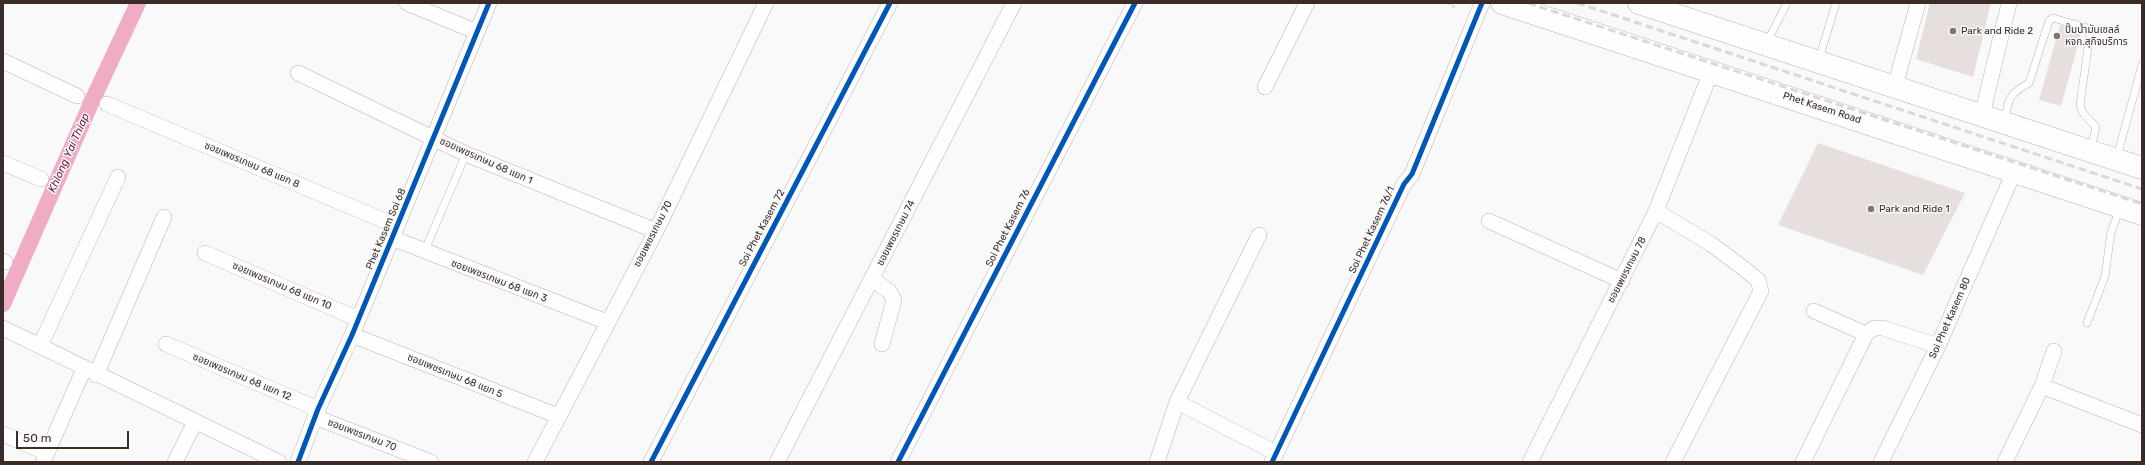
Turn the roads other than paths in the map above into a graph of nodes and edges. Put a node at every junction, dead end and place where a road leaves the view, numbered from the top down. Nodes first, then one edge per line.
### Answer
1 (407, 3) edge
2 (489, 3) edge
3 (766, 3) edge
4 (890, 3) edge
5 (1014, 3) edge
6 (1135, 3) edge
7 (1307, 3) edge
8 (1482, 3) edge
9 (1502, 3) edge
10 (1640, 3) edge
11 (1786, 3) edge
12 (1836, 3) edge
13 (1918, 3) edge
14 (2009, 3) edge
15 (1675, 8) edge
16 (477, 32) junction
17 (1766, 44) junction
18 (1818, 61) junction
19 (3, 62) edge
20 (2142, 65) edge
21 (1711, 72) junction
22 (298, 73) dead end
23 (1895, 86) junction
24 (1265, 87) dead end
25 (76, 96) dead end
26 (107, 104) dead end
27 (1982, 115) junction
28 (2005, 123) junction
29 (434, 138) junction
30 (2090, 151) junction
31 (466, 154) junction
32 (2116, 159) junction
33 (3, 162) edge
34 (2142, 168) edge
35 (2014, 172) junction
36 (118, 177) dead end
37 (41, 179) dead end
38 (2121, 207) junction
39 (1656, 211) junction
40 (2142, 214) edge
41 (164, 217) dead end
42 (1489, 221) dead end
43 (656, 231) junction
44 (394, 232) junction
45 (1259, 235) dead end
46 (424, 252) junction
47 (205, 253) dead end
48 (872, 279) junction
49 (1622, 281) junction
50 (1814, 312) dead end
51 (358, 319) junction
52 (607, 322) junction
53 (2087, 323) dead end
54 (3, 328) edge
55 (1866, 334) junction
56 (352, 335) junction
57 (166, 344) dead end
58 (882, 344) dead end
59 (40, 346) junction
60 (1938, 346) junction
61 (2054, 351) dead end
62 (90, 372) junction
63 (2042, 386) junction
64 (1177, 402) junction
65 (316, 413) junction
66 (558, 416) junction
67 (195, 422) junction
68 (2142, 425) edge
69 (3, 434) edge
70 (45, 458) edge
71 (1274, 458) edge
72 (175, 462) edge
73 (280, 462) edge
74 (298, 462) edge
75 (431, 462) edge
76 (535, 462) edge
77 (651, 462) edge
78 (777, 462) edge
79 (898, 462) edge
80 (1157, 462) edge
81 (1530, 462) edge
82 (1674, 462) edge
83 (1803, 462) edge
84 (1881, 462) edge
85 (2004, 462) edge

1 - 16 street
2 - 16 street, Phet Kasem Soi 68
3 - 43 street, ซอยเพชรเกษม 70
4 - 77 street, Soi Phet Kasem 72
5 - 48 street, ซอยเพชรเกษม 74
6 - 79 street, Soi Phet Kasem 76
7 - 24 street
8 - 71 street, Soi Phet Kasem 76/1
9 - 21 main road, Phet Kasem Road
10 - 15 main road
11 - 17 lane
12 - 18 lane
13 - 23 street
14 - 27 street
15 - 17 main road
16 - 29 street, Phet Kasem Soi 68
17 - 18 main road
18 - 23 main road
19 - 25 street
20 - 32 lane
21 - 35 main road, Phet Kasem Road
21 - 39 street, ซอยเพชรเกษม 78
22 - 29 street, ซอยเพชรเกษม 68 แยก 1
23 - 27 main road
26 - 44 street, ซอยเพชรเกษม 68 แยก 8
27 - 28 main road
28 - 30 main road
28 - 30 lane
29 - 31 street, ซอยเพชรเกษม 68 แยก 1
29 - 44 street, Phet Kasem Soi 68
30 - 32 main road
31 - 43 street, ซอยเพชรเกษม 68 แยก 1
31 - 46 lane
32 - 34 main road
33 - 37 street
35 - 38 main road, Phet Kasem Road
35 - 60 street, Soi Phet Kasem 80
36 - 59 street
38 - 40 main road, Phet Kasem Road
38 - 53 lane
39 - 49 street, ซอยเพชรเกษม 78
39 - 82 street
41 - 62 street
42 - 49 street
43 - 52 street, ซอยเพชรเกษม 70
44 - 46 street, ซอยเพชรเกษม 68 แยก 3
44 - 51 street, Phet Kasem Soi 68
45 - 64 street
46 - 52 street, ซอยเพชรเกษม 68 แยก 3
47 - 51 street, ซอยเพชรเกษม 68 แยก 10
48 - 58 street
48 - 78 street, ซอยเพชรเกษม 74
49 - 81 street, ซอยเพชรเกษม 78
50 - 55 street
51 - 56 street, Phet Kasem Soi 68
52 - 66 street, ซอยเพชรเกษม 70
54 - 59 street
55 - 60 street
55 - 83 street
56 - 65 street, Phet Kasem Soi 68
56 - 66 street, ซอยเพชรเกษม 68 แยก 5
57 - 65 street, ซอยเพชรเกษม 68 แยก 12
59 - 62 street
60 - 84 street, Soi Phet Kasem 80
61 - 63 street
62 - 67 street
62 - 70 street
63 - 68 street
63 - 85 street
64 - 71 street
64 - 80 street
65 - 74 street, Phet Kasem Soi 68
65 - 75 street, ซอยเพชรเกษม 70
66 - 76 street, ซอยเพชรเกษม 70
67 - 72 street
67 - 73 street
69 - 70 street

